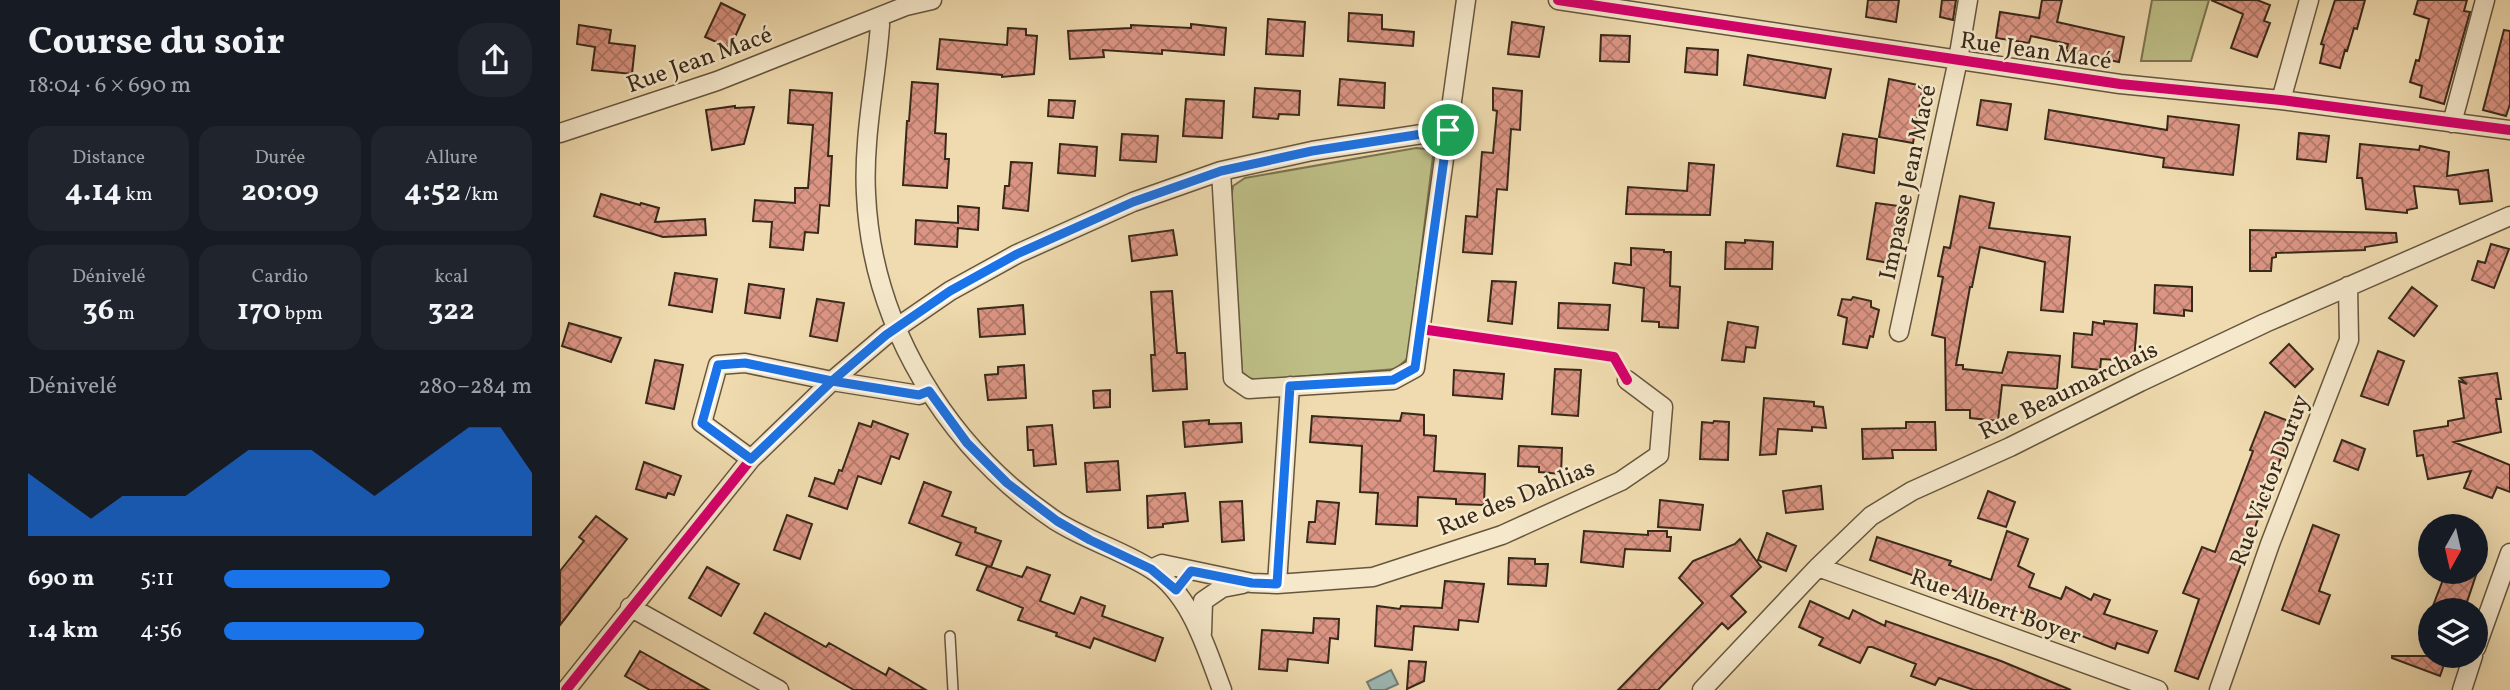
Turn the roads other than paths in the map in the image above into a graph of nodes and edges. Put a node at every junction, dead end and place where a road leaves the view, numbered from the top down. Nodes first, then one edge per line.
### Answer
1 (932, 0) edge
2 (1466, 0) edge
3 (1558, 0) edge
4 (1968, 0) edge
5 (2309, 0) edge
6 (2484, 0) edge
7 (879, 17) junction
8 (1958, 60) junction
9 (2281, 100) junction
10 (2452, 123) junction
11 (1448, 130) junction
12 (2510, 130) edge
13 (560, 133) edge
14 (1221, 171) junction
15 (2510, 216) edge
16 (2348, 286) junction
17 (895, 330) junction
18 (1899, 332) dead end
19 (1628, 380) dead end
20 (832, 381) junction
21 (1290, 386) junction
22 (929, 391) junction
23 (751, 459) junction
24 (2510, 553) edge
25 (1818, 567) junction
26 (1151, 569) junction
27 (1191, 571) junction
28 (1252, 583) junction
29 (1277, 584) junction
30 (1176, 590) junction
31 (630, 607) junction
32 (2488, 614) edge
33 (950, 636) dead end
34 (1202, 640) junction
35 (2469, 668) edge
36 (566, 690) edge
37 (779, 690) edge
38 (953, 690) edge
39 (1222, 690) edge
40 (1702, 690) edge
41 (2158, 690) edge
42 (2219, 690) edge
43 (2462, 690) edge

1 - 7 street, Rue Jean Macé
2 - 11 street
3 - 8 street, Rue Jean Macé
4 - 8 street, Impasse Jean Macé
5 - 9 street
6 - 10 street
7 - 13 street, Rue Jean Macé
7 - 17 street, Rue des Dahlias
8 - 9 street, Rue Jean Macé
8 - 18 street, Impasse Jean Macé
9 - 10 street, Rue Jean Macé
10 - 12 street, Rue Jean Macé
11 - 14 street
11 - 21 street
14 - 17 street
14 - 21 street
15 - 16 street, Rue Beaumarchais
16 - 25 street, Rue Beaumarchais
16 - 42 street, Rue Victor Duruy
17 - 20 street
17 - 22 street, Rue des Dahlias
19 - 29 street, Rue des Dahlias
20 - 22 street
20 - 23 street
20 - 23 street
21 - 29 street
22 - 26 street, Rue des Dahlias
23 - 31 street
24 - 32 street
25 - 40 street, Rue Beaumarchais
25 - 41 street, Rue Albert Boyer
26 - 27 street, Rue des Dahlias
26 - 30 street, Rue des Dahlias
27 - 28 street, Rue des Dahlias
27 - 30 street
28 - 29 street, Rue des Dahlias
28 - 34 street, Rue des Dahlias
30 - 34 street
31 - 36 street
31 - 37 street
33 - 38 lane
34 - 39 street
35 - 43 street

